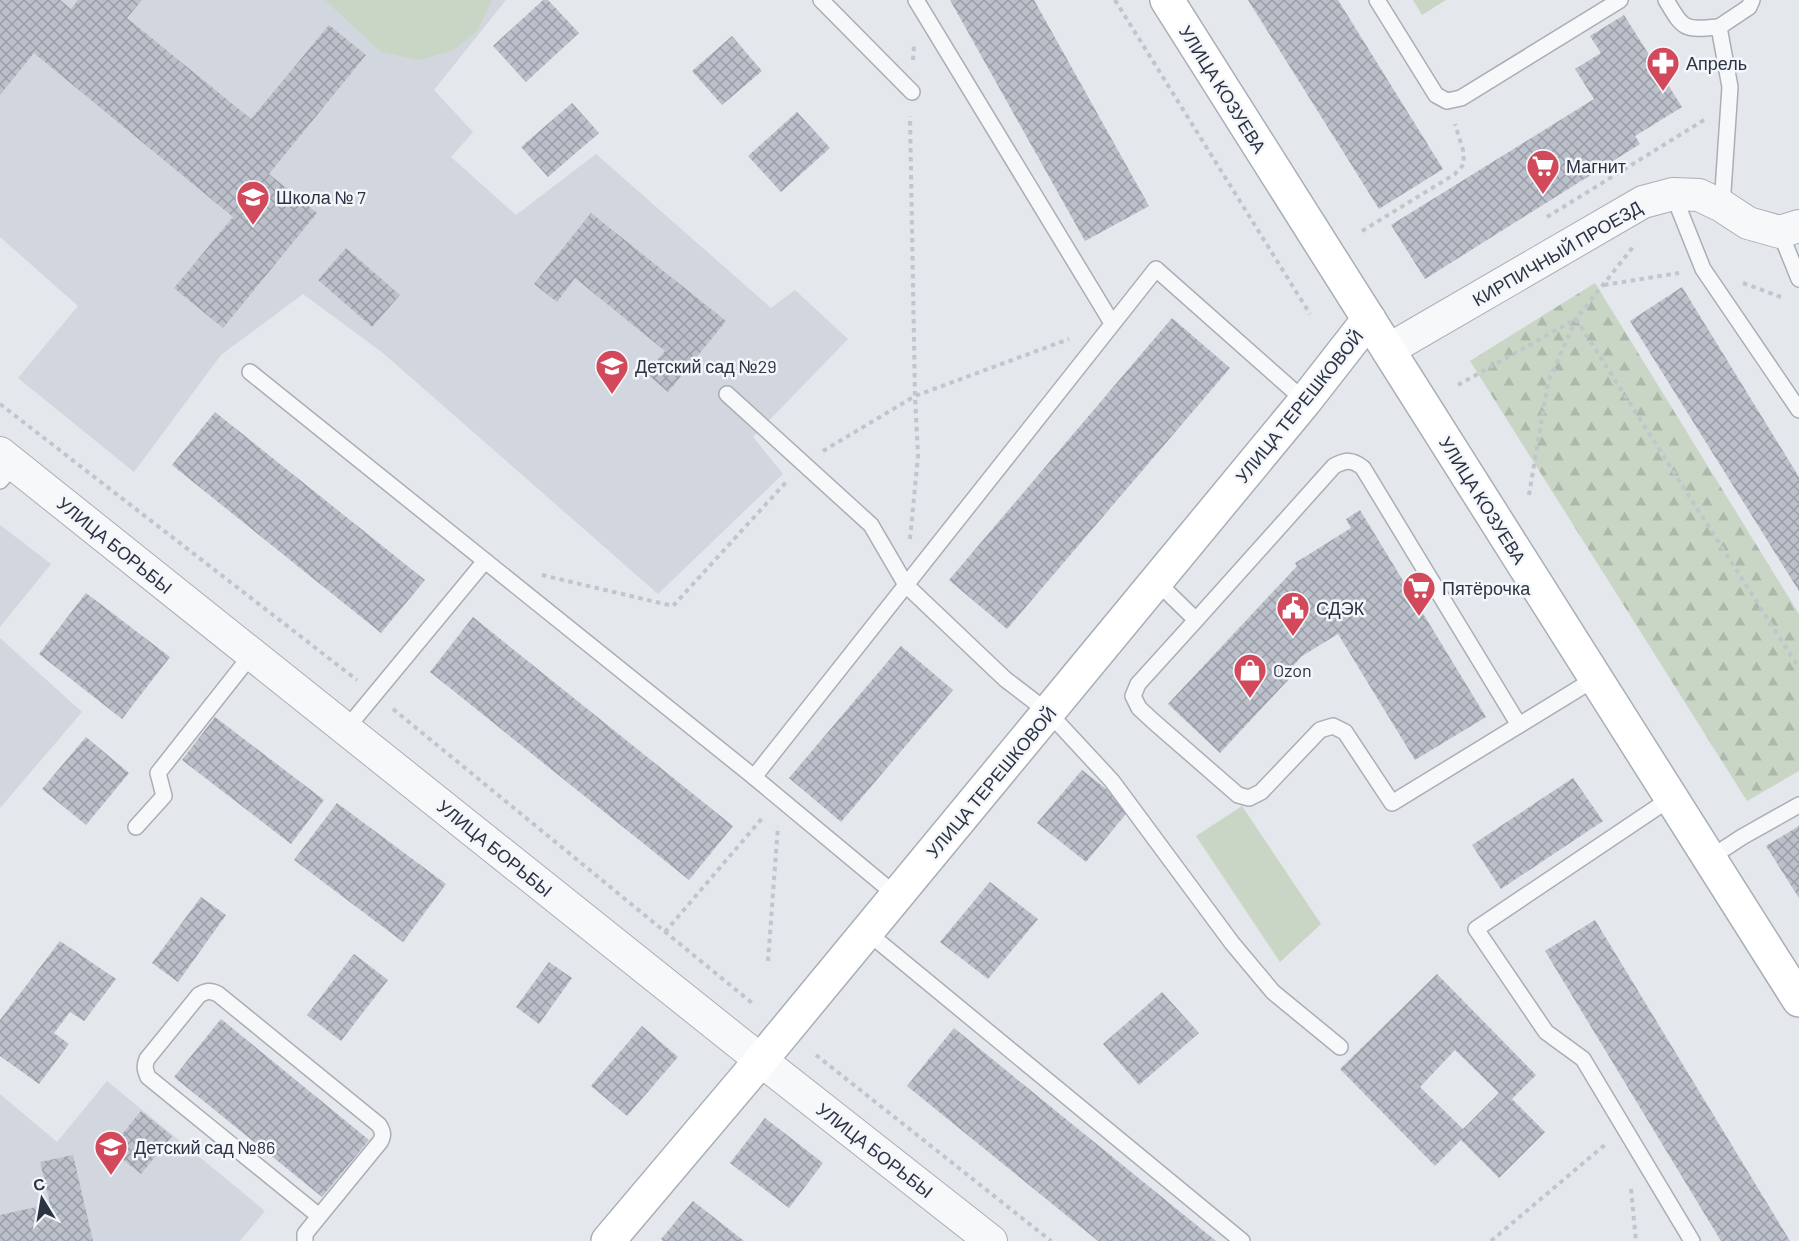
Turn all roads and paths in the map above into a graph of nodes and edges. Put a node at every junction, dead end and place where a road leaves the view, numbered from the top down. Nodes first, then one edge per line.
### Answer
1 (821, 0) edge
2 (1115, 0) edge
3 (1167, 0) edge
4 (1377, 0) edge
5 (1620, 0) edge
6 (1666, 0) edge
7 (1752, 0) edge
8 (916, 1) edge
9 (1719, 27) junction
10 (912, 92) junction
11 (1447, 101) junction
12 (1730, 104) junction
13 (1673, 194) junction
14 (1722, 207) junction
15 (1539, 222) dead end
16 (1790, 229) edge
17 (1362, 231) dead end
18 (1638, 240) dead end
19 (1703, 268) junction
20 (1799, 279) edge
21 (1604, 285) junction
22 (1788, 299) dead end
23 (1310, 314) dead end
24 (1369, 319) junction
25 (1576, 319) junction
26 (1112, 323) junction
27 (1388, 350) junction
28 (250, 372) dead end
29 (1458, 385) dead end
30 (727, 394) dead end
31 (1305, 401) junction
32 (1799, 410) edge
33 (5, 466) edge
34 (1529, 495) dead end
35 (485, 561) junction
36 (1156, 581) junction
37 (906, 585) junction
38 (1196, 620) junction
39 (252, 654) junction
40 (1799, 668) edge
41 (1596, 678) junction
42 (1048, 712) junction
43 (1519, 725) junction
44 (346, 729) junction
45 (754, 777) junction
46 (1671, 798) junction
47 (780, 799) junction
48 (1799, 805) edge
49 (136, 827) dead end
50 (1710, 858) junction
51 (897, 896) junction
52 (665, 932) dead end
53 (867, 932) junction
54 (768, 961) dead end
55 (1799, 1000) edge
56 (1340, 1047) dead end
57 (816, 1055) dead end
58 (761, 1060) junction
59 (1624, 1128) junction
60 (319, 1216) junction
61 (304, 1241) edge
62 (608, 1241) edge
63 (991, 1241) edge
64 (1051, 1241) edge
65 (1242, 1241) edge
66 (1491, 1241) edge
67 (1692, 1241) edge

1 - 10 lane
2 - 23 path
3 - 24 street, УЛИЦА КОЗУЕВА
4 - 11 lane
5 - 11 lane
6 - 9 lane
7 - 9 lane
8 - 10 path
8 - 26 lane
9 - 12 lane
10 - 37 path
11 - 17 path
12 - 14 lane
12 - 15 path
13 - 14 street, КИРПИЧНЫЙ ПРОЕЗД
13 - 19 lane
13 - 27 street, КИРПИЧНЫЙ ПРОЕЗД
14 - 16 street, КИРПИЧНЫЙ ПРОЕЗД
16 - 20 lane
18 - 21 path
19 - 21 path
19 - 22 path
19 - 32 lane
21 - 25 path
24 - 27 street, УЛИЦА КОЗУЕВА
24 - 31 street, УЛИЦА ТЕРЕШКОВОЙ
25 - 29 path
25 - 34 path
25 - 40 path
26 - 31 lane
26 - 37 lane
27 - 41 street, УЛИЦА КОЗУЕВА
28 - 35 lane
30 - 37 lane
31 - 36 street, УЛИЦА ТЕРЕШКОВОЙ
33 - 39 street, УЛИЦА БОРЬБЫ
35 - 44 lane
35 - 45 lane
36 - 38 lane
36 - 42 street, УЛИЦА ТЕРЕШКОВОЙ
37 - 42 lane
37 - 45 lane
38 - 43 lane
38 - 43 lane
39 - 44 street, УЛИЦА БОРЬБЫ
39 - 49 lane
41 - 43 lane
41 - 46 street, УЛИЦА КОЗУЕВА
42 - 51 street, УЛИЦА ТЕРЕШКОВОЙ
42 - 56 lane
44 - 58 street, УЛИЦА БОРЬБЫ
45 - 47 lane
46 - 50 street, УЛИЦА КОЗУЕВА
46 - 59 lane
47 - 51 lane
47 - 52 path
47 - 54 path
48 - 50 lane
50 - 55 street, УЛИЦА КОЗУЕВА
51 - 53 street, УЛИЦА ТЕРЕШКОВОЙ
53 - 58 street, УЛИЦА ТЕРЕШКОВОЙ
53 - 65 lane
57 - 64 path
58 - 62 street, УЛИЦА ТЕРЕШКОВОЙ
58 - 63 street, УЛИЦА БОРЬБЫ
59 - 66 path
59 - 67 lane
60 - 60 lane
60 - 61 lane

